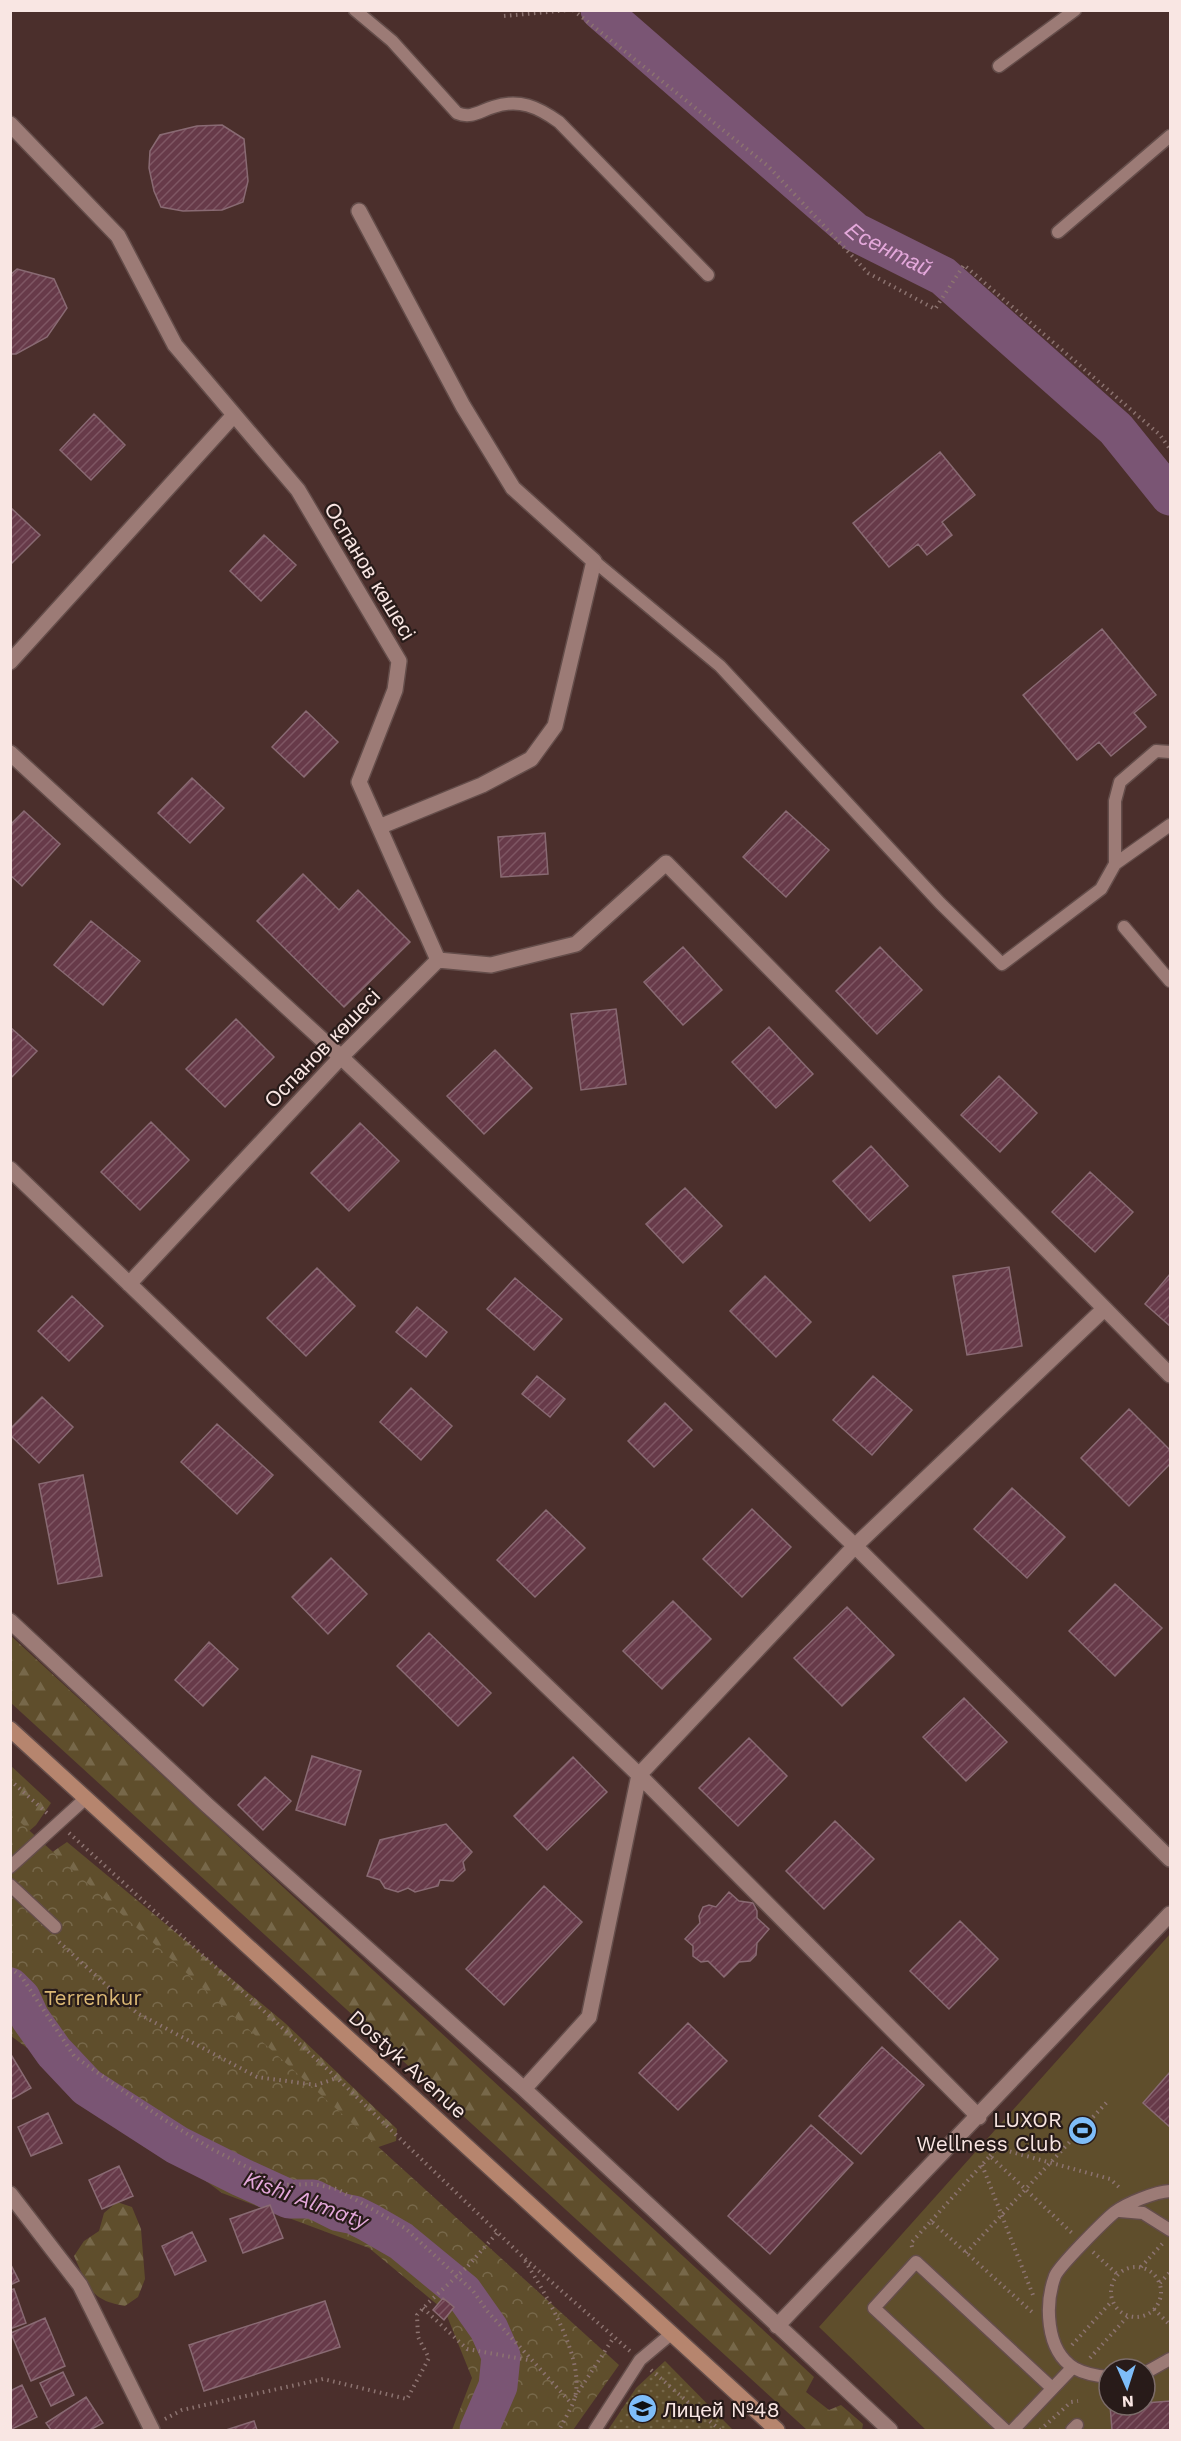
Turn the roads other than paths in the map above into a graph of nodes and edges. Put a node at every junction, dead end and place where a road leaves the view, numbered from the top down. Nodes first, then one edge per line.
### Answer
1 (355, 10) edge
2 (1075, 10) edge
3 (999, 66) dead end
4 (10, 124) edge
5 (1170, 136) edge
6 (359, 212) dead end
7 (1058, 232) dead end
8 (708, 276) dead end
9 (234, 415) junction
10 (594, 561) junction
11 (10, 662) edge
12 (1170, 752) edge
13 (10, 753) edge
14 (1170, 825) edge
15 (379, 827) junction
16 (1115, 864) junction
17 (1124, 927) dead end
18 (438, 960) junction
19 (1170, 981) edge
20 (341, 1057) junction
21 (10, 1169) edge
22 (129, 1284) junction
23 (1104, 1310) junction
24 (1170, 1375) edge
25 (855, 1546) junction
26 (10, 1621) edge
27 (10, 1729) edge
28 (639, 1775) junction
29 (86, 1798) junction
30 (1170, 1859) edge
31 (10, 1867) edge
32 (10, 1884) edge
33 (1170, 1914) edge
34 (53, 1932) road end
35 (524, 2089) junction
36 (979, 2117) junction
37 (1170, 2192) edge
38 (10, 2194) edge
39 (1116, 2211) junction
40 (1169, 2234) edge
41 (777, 2326) junction
42 (671, 2334) junction
43 (1076, 2369) junction
44 (1097, 2375) edge
45 (1052, 2388) junction
46 (152, 2429) edge
47 (595, 2430) edge
48 (777, 2430) edge
49 (890, 2430) edge
50 (1005, 2430) edge
51 (1013, 2430) edge
52 (1072, 2430) edge
53 (1077, 2430) edge

1 - 8 lane
2 - 3 lane
4 - 9 street, Оспанов көшесі
5 - 7 lane
6 - 10 street
9 - 11 street
9 - 15 street, Оспанов көшесі
10 - 15 street
10 - 16 lane
12 - 16 lane
13 - 20 street
14 - 16 lane
15 - 18 street, Оспанов көшесі
17 - 19 lane
18 - 20 street, Оспанов көшесі
18 - 23 street
20 - 22 street, Оспанов көшесі
20 - 25 street
21 - 22 street
22 - 28 street
23 - 24 street
23 - 25 street
25 - 28 street
25 - 30 street
26 - 35 street
27 - 29 main road, Dostyk Avenue
28 - 35 street
28 - 36 street
29 - 31 lane
29 - 42 main road, Dostyk Avenue
32 - 34 lane
33 - 36 street
35 - 41 street
36 - 41 street
37 - 39 lane
38 - 46 street
39 - 40 lane
39 - 43 lane
41 - 49 street
42 - 47 lane
42 - 48 main road, Dostyk Avenue
43 - 44 lane
43 - 45 lane
45 - 50 lane
45 - 51 lane
52 - 53 lane

